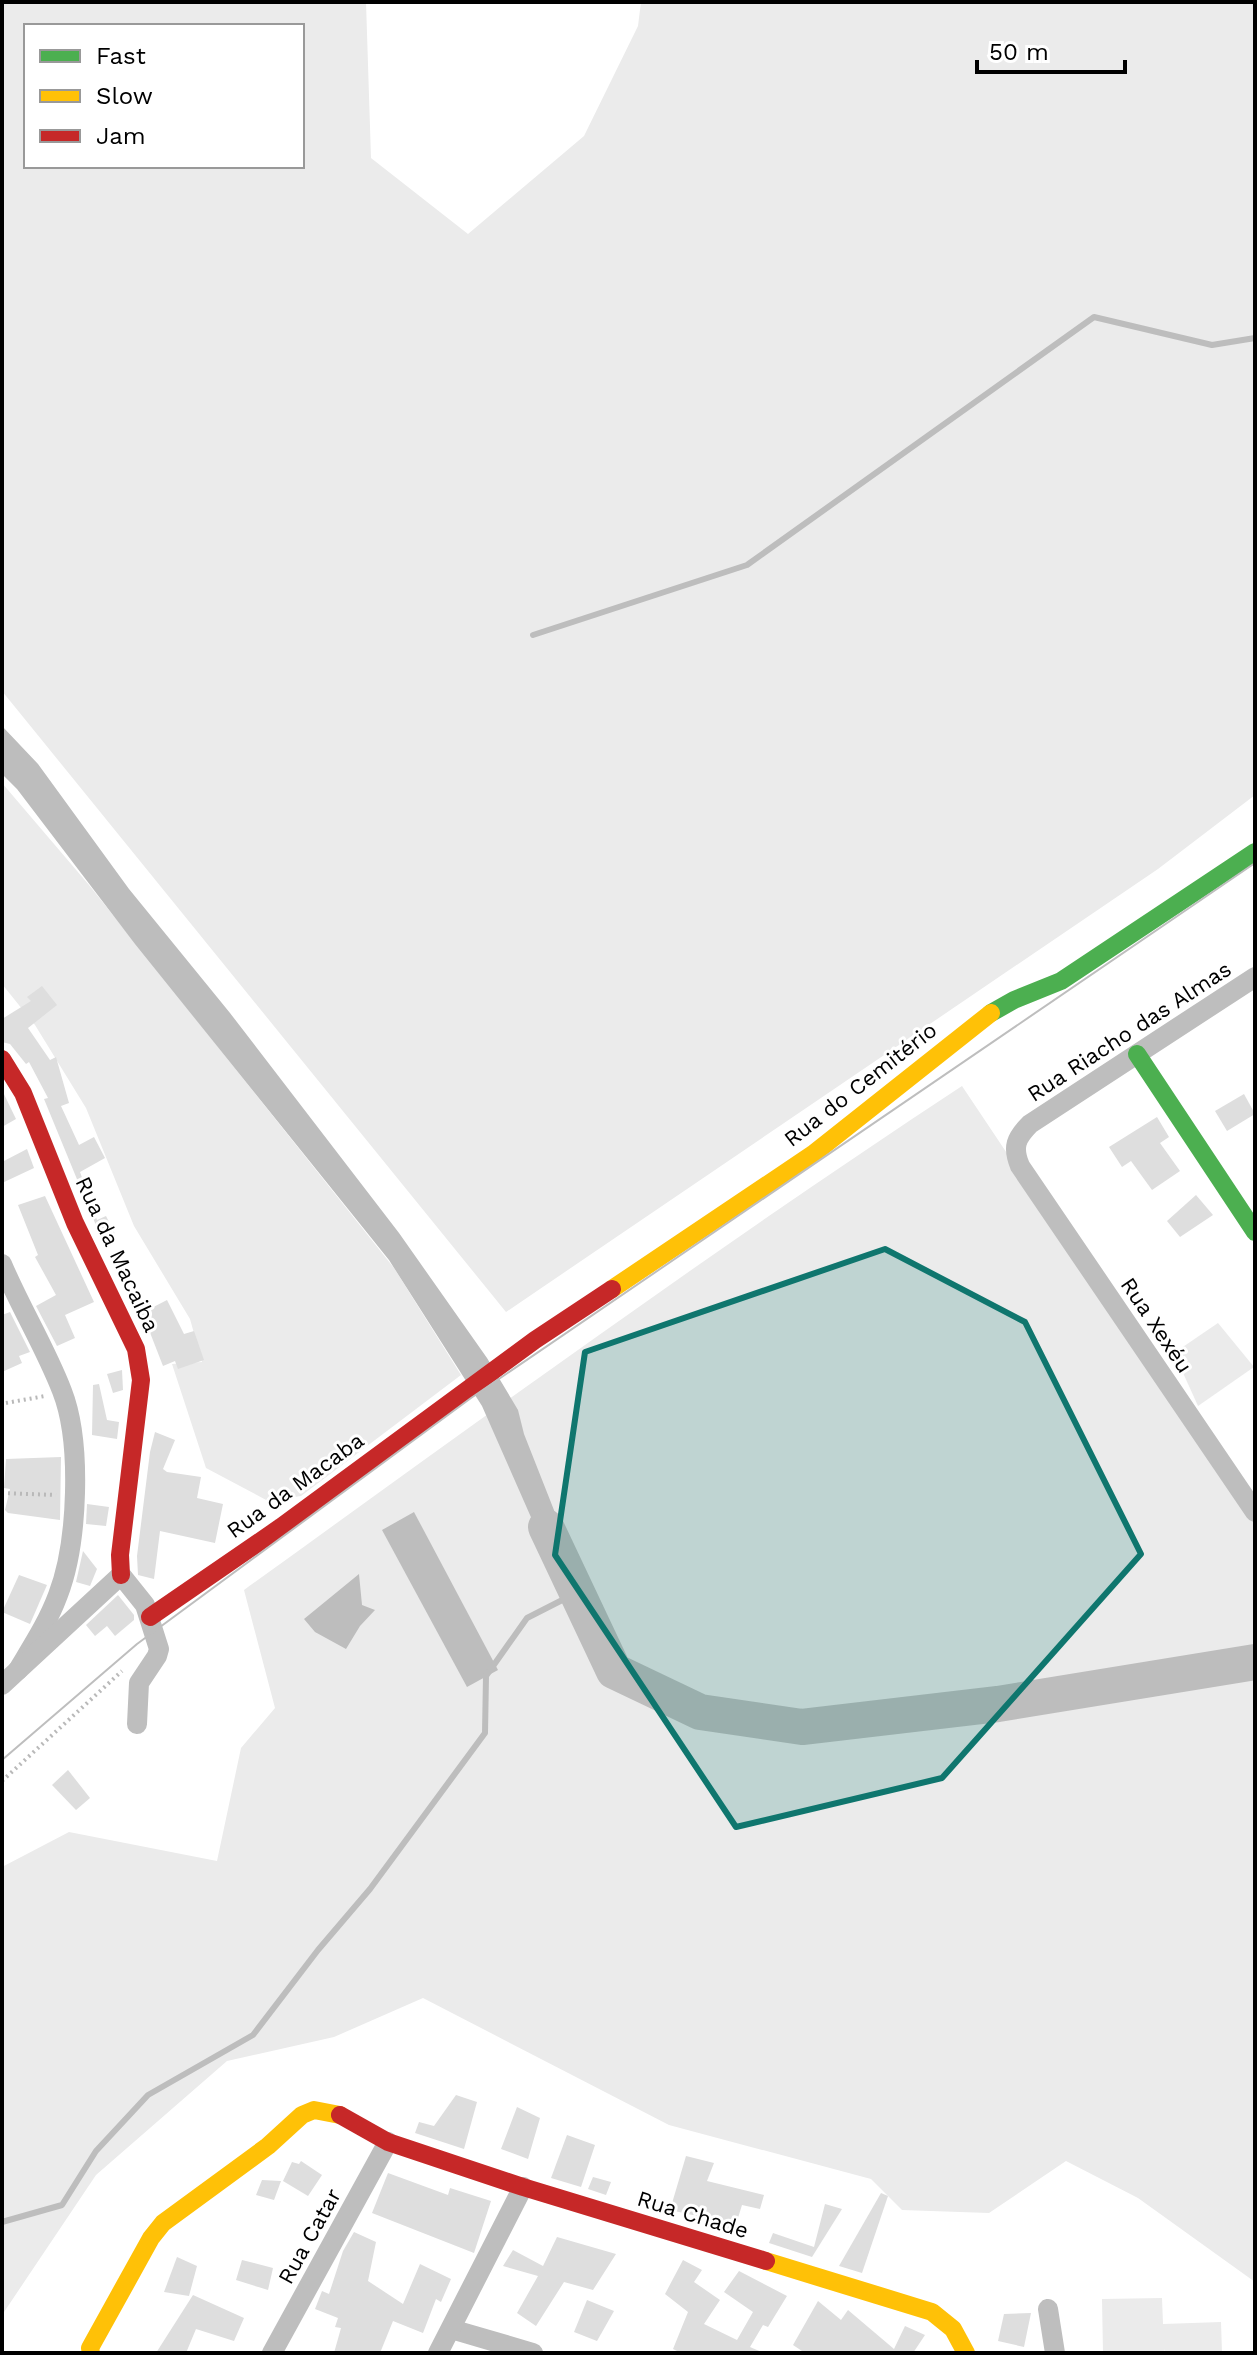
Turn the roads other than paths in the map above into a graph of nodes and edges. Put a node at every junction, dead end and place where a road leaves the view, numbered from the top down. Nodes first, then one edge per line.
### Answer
1 (1255, 852) edge
2 (1255, 977) edge
3 (1137, 1054) junction
4 (2, 1059) edge
5 (1020, 1166) joint
6 (1255, 1232) edge
7 (2, 1264) edge
8 (467, 1388) joint
9 (1255, 1512) edge
10 (121, 1575) junction
11 (150, 1617) junction
12 (18, 1670) junction
13 (2, 1685) edge
14 (137, 1724) dead end
15 (388, 2142) junction
16 (523, 2187) junction
17 (1048, 2309) dead end
18 (451, 2329) junction
19 (91, 2353) edge
20 (272, 2353) edge
21 (438, 2353) edge
22 (533, 2353) edge
23 (966, 2353) edge
24 (1055, 2353) edge

1 - 8 street, Rua do Cemitério
2 - 3 street, Rua Riacho das Almas
3 - 5 street, Rua Riacho das Almas
3 - 6 street
4 - 10 street, Rua da Macaiba
5 - 9 street, Rua Xexéu
7 - 12 street
8 - 11 street, Rua da Macaba
10 - 11 street
10 - 12 street
11 - 14 street
12 - 13 street
15 - 16 street, Rua Chade
15 - 19 street, Rua Chade
15 - 20 street, Rua Catar
16 - 18 street
16 - 23 street, Rua Chade
17 - 24 street
18 - 21 street
18 - 22 street

